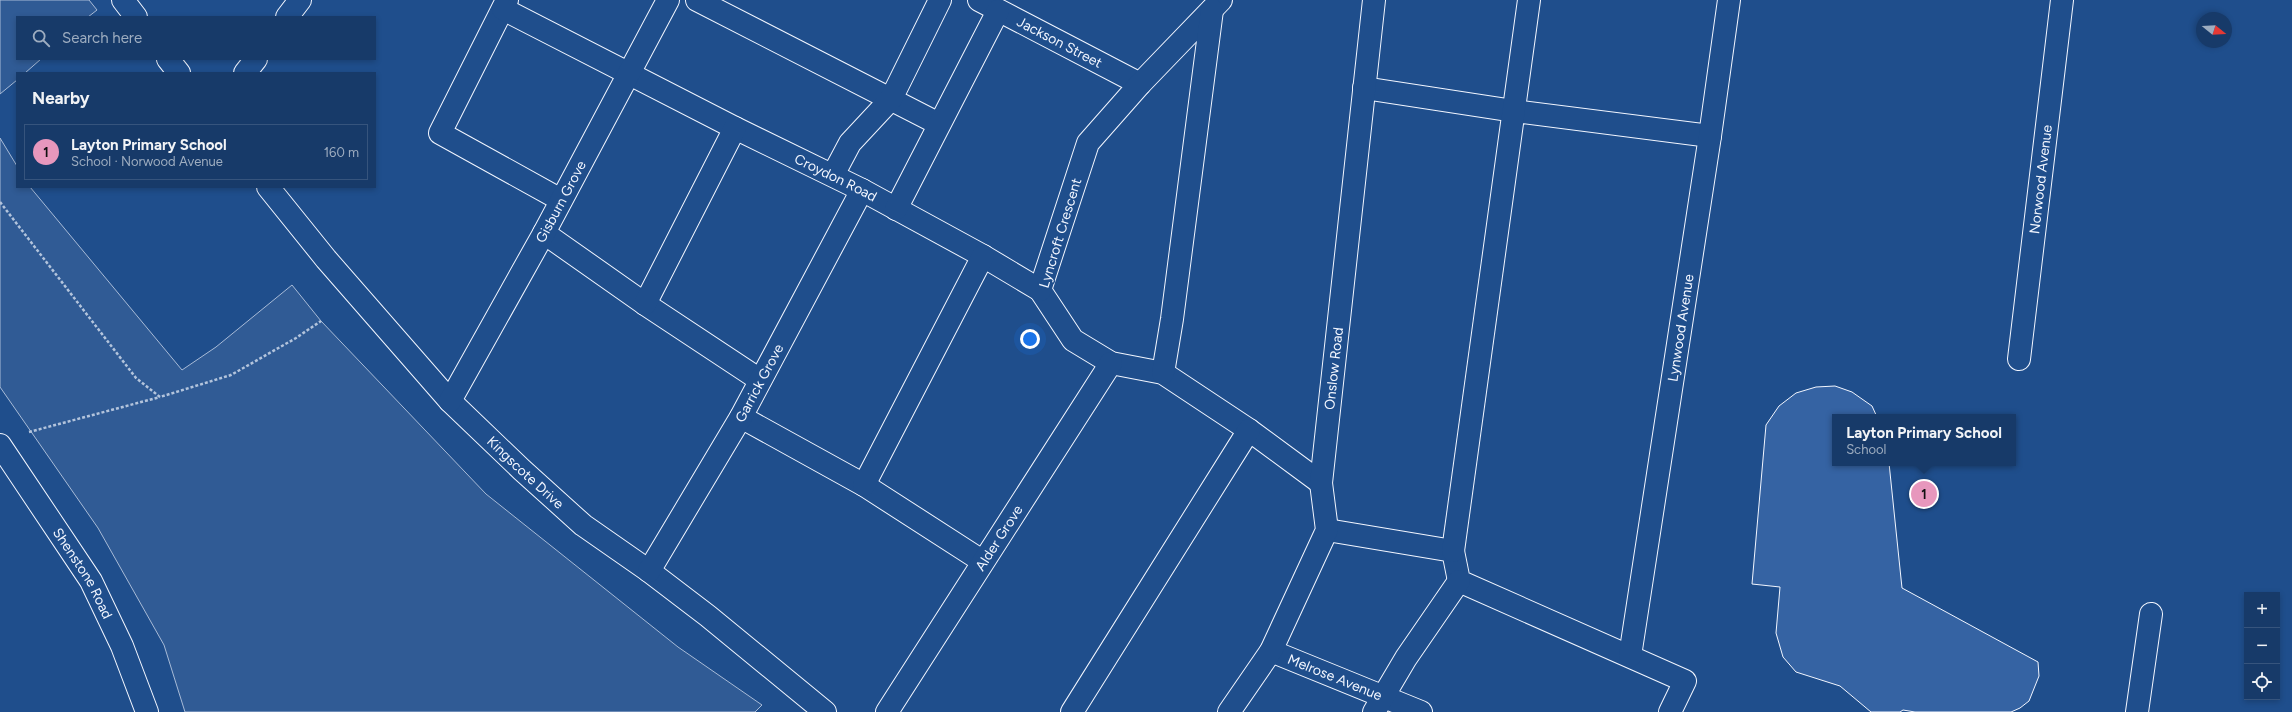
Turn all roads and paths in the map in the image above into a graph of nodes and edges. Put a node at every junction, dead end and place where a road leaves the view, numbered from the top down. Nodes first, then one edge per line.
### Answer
1 (123, 0) edge
2 (300, 0) edge
3 (668, 0) edge
4 (697, 0) edge
5 (940, 0) edge
6 (979, 0) edge
7 (1374, 0) edge
8 (1529, 0) edge
9 (1729, 0) edge
10 (2062, 0) edge
11 (505, 4) edge
12 (1217, 5) edge
13 (998, 11) junction
14 (135, 16) edge
15 (288, 16) edge
16 (169, 60) edge
17 (255, 60) edge
18 (178, 72) edge
19 (246, 72) edge
20 (629, 72) junction
21 (1140, 84) junction
22 (1364, 88) junction
23 (891, 99) junction
24 (1514, 111) junction
25 (939, 124) junction
26 (735, 128) junction
27 (1710, 136) junction
28 (833, 175) junction
29 (269, 188) edge
30 (862, 190) junction
31 (560, 200) junction
32 (0, 202) edge
33 (896, 209) junction
34 (544, 232) junction
35 (983, 256) junction
36 (1040, 290) junction
37 (645, 304) junction
38 (321, 321) dead end
39 (2018, 359) dead end
40 (1112, 363) junction
41 (1163, 374) junction
42 (760, 380) junction
43 (160, 397) junction
44 (450, 401) junction
45 (741, 417) junction
46 (1249, 430) junction
47 (23, 434) dead end
48 (0, 446) edge
49 (1321, 483) junction
50 (864, 485) junction
51 (1327, 530) junction
52 (1454, 551) junction
53 (982, 561) junction
54 (650, 571) junction
55 (1459, 581) junction
56 (2151, 614) dead end
57 (1271, 651) junction
58 (1630, 656) junction
59 (1379, 704) edge
60 (147, 712) edge
61 (825, 712) edge
62 (887, 712) edge
63 (1072, 712) edge
64 (1229, 712) edge
65 (1421, 712) edge
66 (1670, 712) edge
67 (2137, 712) edge

1 - 14 street
2 - 15 street
3 - 20 street, Gisburn Grove
4 - 23 street
5 - 23 street
6 - 13 street, Jackson Street
7 - 22 street, Onslow Road
8 - 24 street
9 - 27 street, Lynwood Avenue
10 - 39 street, Norwood Avenue
11 - 20 street, Croydon Road
11 - 31 street
12 - 21 street, Lyncroft Crescent
12 - 41 street
13 - 21 street, Jackson Street
13 - 25 street
16 - 18 street
17 - 19 street
20 - 26 street, Croydon Road
20 - 31 street, Gisburn Grove
21 - 36 street, Lyncroft Crescent
22 - 24 street
22 - 49 street, Onslow Road
23 - 25 street
23 - 28 street
24 - 27 street
24 - 52 street
25 - 33 street
26 - 28 street, Croydon Road
26 - 37 street
27 - 58 street, Lynwood Avenue
28 - 30 street, Croydon Road
29 - 44 street, Kingscote Drive
30 - 33 street, Croydon Road
30 - 42 street, Garrick Grove
31 - 34 street, Gisburn Grove
32 - 43 path
33 - 35 street, Croydon Road
34 - 37 street
34 - 44 street, Gisburn Grove
35 - 36 street, Croydon Road
35 - 50 street
36 - 40 street, Lyncroft Crescent
37 - 42 street
38 - 43 path
40 - 41 street, Lyncroft Crescent
40 - 53 street, Alder Grove
41 - 46 street, Lyncroft Crescent
42 - 45 street, Garrick Grove
43 - 47 path
44 - 54 street, Kingscote Drive
45 - 50 street
45 - 54 street, Garrick Grove
46 - 49 street, Lyncroft Crescent
46 - 63 street
48 - 60 street, Shenstone Road
49 - 51 street, Onslow Road
50 - 53 street
51 - 52 street
51 - 57 street
52 - 55 street
53 - 62 street, Alder Grove
54 - 61 street, Kingscote Drive
55 - 58 street
55 - 59 street
56 - 67 street
57 - 59 street, Melrose Avenue
57 - 64 street
58 - 66 street
59 - 65 street, Melrose Avenue

